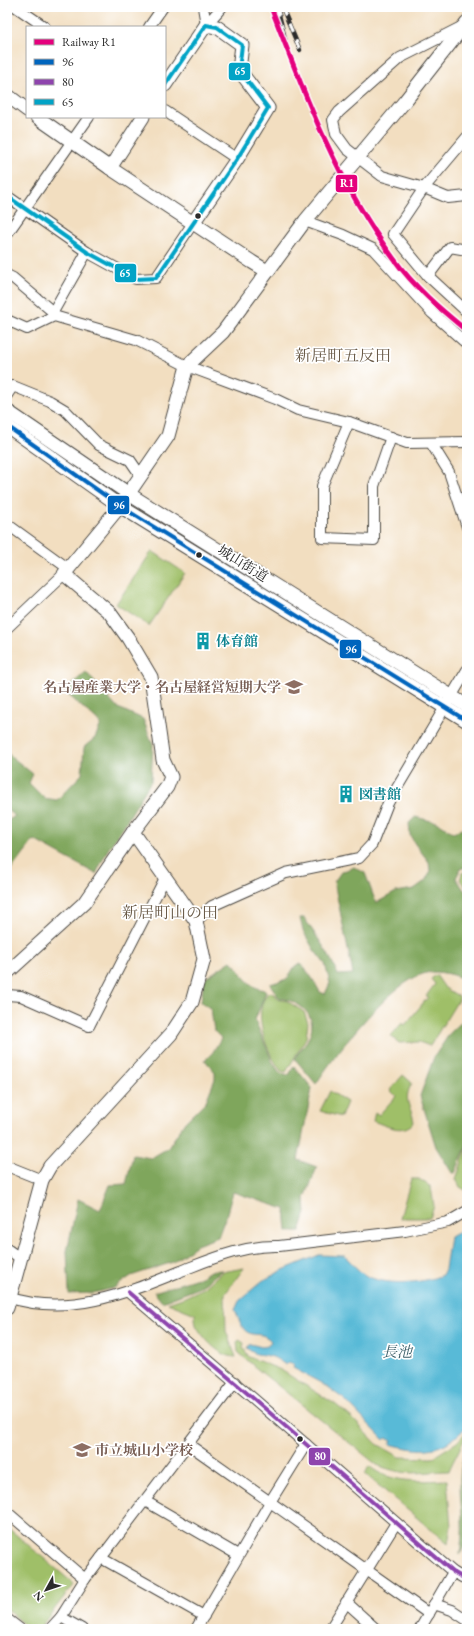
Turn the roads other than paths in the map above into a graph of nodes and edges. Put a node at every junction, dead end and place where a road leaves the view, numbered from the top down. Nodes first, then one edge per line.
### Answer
1 (16, 7) edge
2 (163, 7) edge
3 (203, 7) edge
4 (222, 7) edge
5 (206, 25) junction
6 (466, 25) edge
7 (44, 26) edge
8 (151, 26) edge
9 (166, 84) edge
10 (7, 96) edge
11 (26, 109) edge
12 (166, 112) edge
13 (38, 118) edge
14 (88, 118) edge
15 (142, 118) edge
16 (467, 137) edge
17 (72, 142) junction
18 (357, 158) junction
19 (237, 159) junction
20 (110, 168) junction
21 (424, 188) junction
22 (7, 196) edge
23 (467, 196) edge
24 (26, 208) junction
25 (305, 221) junction
26 (193, 223) junction
27 (7, 234) edge
28 (467, 250) edge
29 (88, 252) junction
30 (267, 270) junction
31 (7, 275) edge
32 (428, 276) junction
33 (467, 312) edge
34 (53, 314) junction
35 (7, 320) edge
36 (467, 344) edge
37 (187, 366) junction
38 (7, 395) edge
39 (7, 411) edge
40 (349, 422) junction
41 (7, 426) edge
42 (391, 437) junction
43 (467, 442) edge
44 (431, 443) junction
45 (141, 476) junction
46 (129, 494) junction
47 (120, 506) junction
48 (7, 524) edge
49 (467, 527) edge
50 (67, 572) junction
51 (7, 628) edge
52 (467, 670) edge
53 (448, 701) junction
54 (467, 706) edge
55 (467, 721) edge
56 (133, 832) junction
57 (165, 878) junction
58 (196, 921) junction
59 (7, 972) edge
60 (7, 995) edge
61 (7, 1166) edge
62 (42, 1180) junction
63 (467, 1211) edge
64 (7, 1249) edge
65 (20, 1258) junction
66 (128, 1292) junction
67 (8, 1301) edge
68 (235, 1382) junction
69 (188, 1444) junction
70 (306, 1444) junction
71 (145, 1501) junction
72 (270, 1502) junction
73 (7, 1512) edge
74 (396, 1523) junction
75 (238, 1555) junction
76 (101, 1558) junction
77 (366, 1570) junction
78 (453, 1572) junction
79 (85, 1579) junction
80 (467, 1580) edge
81 (346, 1602) junction
82 (434, 1604) junction
83 (429, 1614) junction
84 (204, 1616) junction
85 (60, 1617) junction
86 (7, 1619) edge
87 (467, 1620) edge
88 (20, 1629) edge
89 (50, 1629) edge
90 (82, 1629) edge
91 (196, 1629) edge
92 (330, 1629) edge
93 (376, 1629) edge
94 (420, 1629) edge

1 - 7 street
2 - 8 street
3 - 5 street
4 - 5 street
5 - 9 street
5 - 19 street
6 - 18 street
6 - 18 street
10 - 11 street
12 - 19 street
13 - 17 street
14 - 17 street
15 - 20 street
16 - 21 street
17 - 20 street
17 - 24 street
18 - 21 street
18 - 25 street
19 - 26 street
20 - 26 street
21 - 23 street
21 - 32 street
22 - 24 street
24 - 27 street
24 - 29 street
25 - 30 street
25 - 36 street
26 - 29 street
26 - 30 street
28 - 32 street
29 - 34 street
30 - 37 street
31 - 34 street
32 - 33 street
34 - 35 street
34 - 37 street
37 - 40 street
37 - 45 street
38 - 45 street
39 - 46 street, 城山街道
40 - 42 street
40 - 42 street
41 - 47 street, 城山街道
42 - 44 street
43 - 44 street
44 - 49 street
45 - 46 street
46 - 47 street
46 - 53 street, 城山街道
47 - 50 street
47 - 53 street, 城山街道
48 - 50 street
50 - 51 street
50 - 56 street
52 - 53 street
53 - 54 street, 城山街道
53 - 55 street, 城山街道
53 - 58 street
56 - 57 street
56 - 59 street
57 - 58 street
57 - 60 street
58 - 62 street
61 - 62 street
62 - 65 street
63 - 66 street
64 - 65 street
65 - 67 street
66 - 67 street
66 - 68 street
68 - 69 street
68 - 70 street
69 - 71 street
69 - 72 street
70 - 72 street
70 - 74 street
71 - 75 street
71 - 76 street
72 - 75 street
72 - 77 street
73 - 79 street
74 - 77 street
74 - 78 street
75 - 84 street
76 - 79 street
76 - 84 street
77 - 81 street
77 - 83 street
78 - 80 street
78 - 82 street
79 - 85 street
81 - 92 street
81 - 93 street
82 - 83 street
82 - 87 street
83 - 94 street
84 - 91 street
85 - 89 street
85 - 90 street
86 - 88 street

